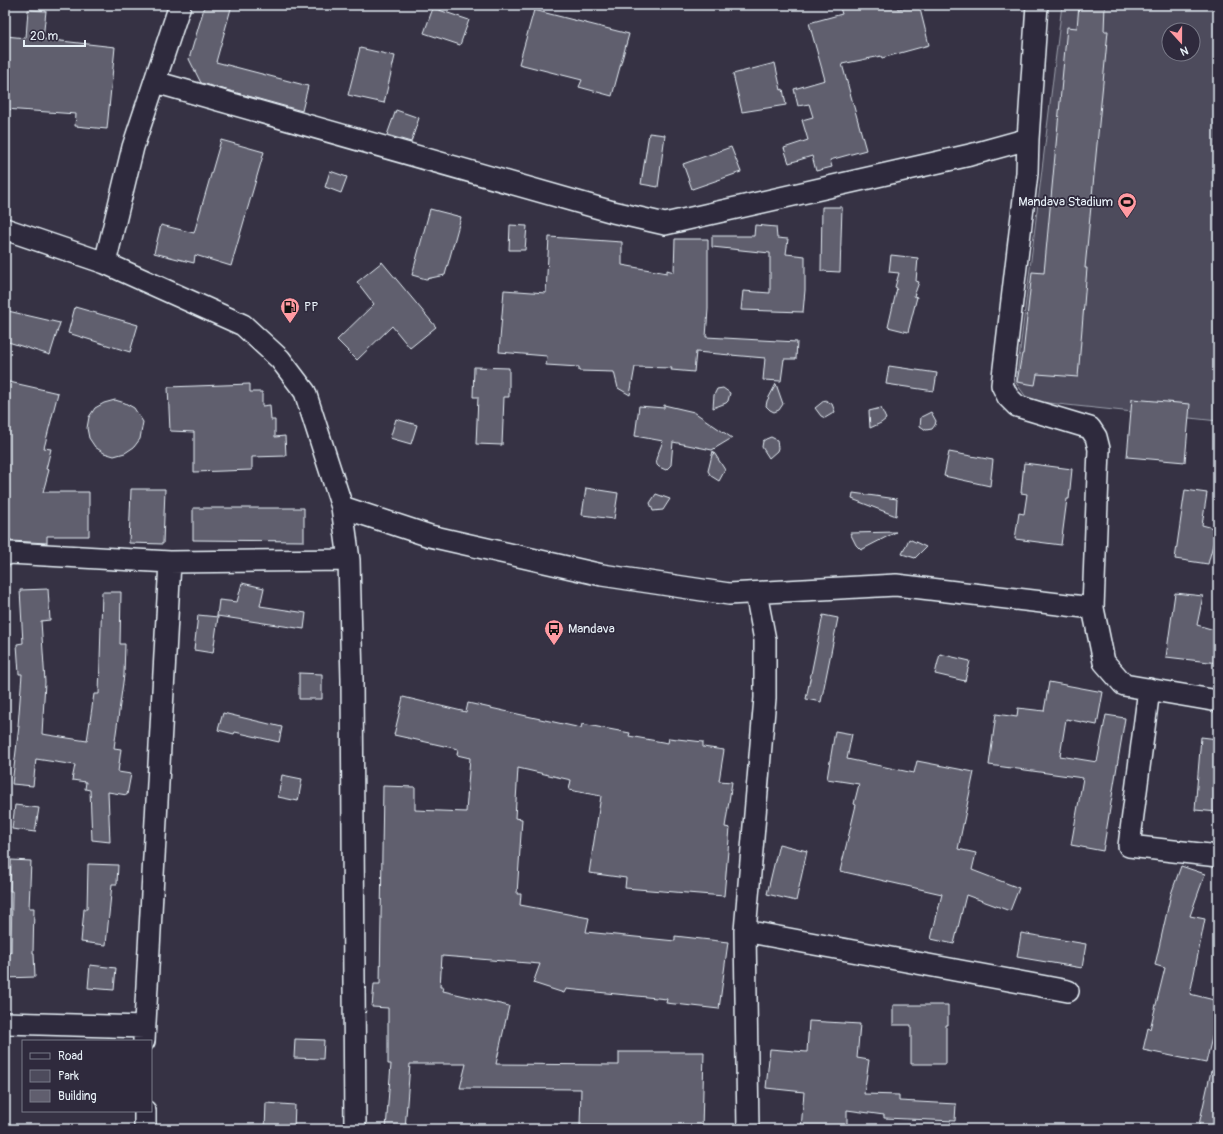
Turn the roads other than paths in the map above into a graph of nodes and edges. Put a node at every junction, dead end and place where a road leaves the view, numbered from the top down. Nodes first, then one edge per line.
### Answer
1 (180, 5) edge
2 (1037, 5) edge
3 (155, 82) junction
4 (1028, 139) junction
5 (5, 229) edge
6 (105, 263) junction
7 (342, 507) junction
8 (5, 555) edge
9 (349, 560) junction
10 (170, 562) junction
11 (756, 593) junction
12 (1093, 608) junction
13 (1149, 689) junction
14 (1218, 701) edge
15 (1218, 856) edge
16 (745, 931) junction
17 (1068, 991) dead end
18 (5, 1023) edge
19 (144, 1034) edge
20 (145, 1112) edge
21 (145, 1129) edge
22 (355, 1129) edge
23 (748, 1129) edge

1 - 3 street
2 - 4 street
3 - 4 street
3 - 6 street
4 - 12 street
5 - 6 street
6 - 7 street
7 - 9 street
7 - 11 street
8 - 10 street
9 - 10 street
9 - 22 street
10 - 19 street
11 - 12 street
11 - 16 street
12 - 13 street
13 - 14 street
13 - 15 street
16 - 17 street
16 - 23 street
18 - 19 street
20 - 21 street

